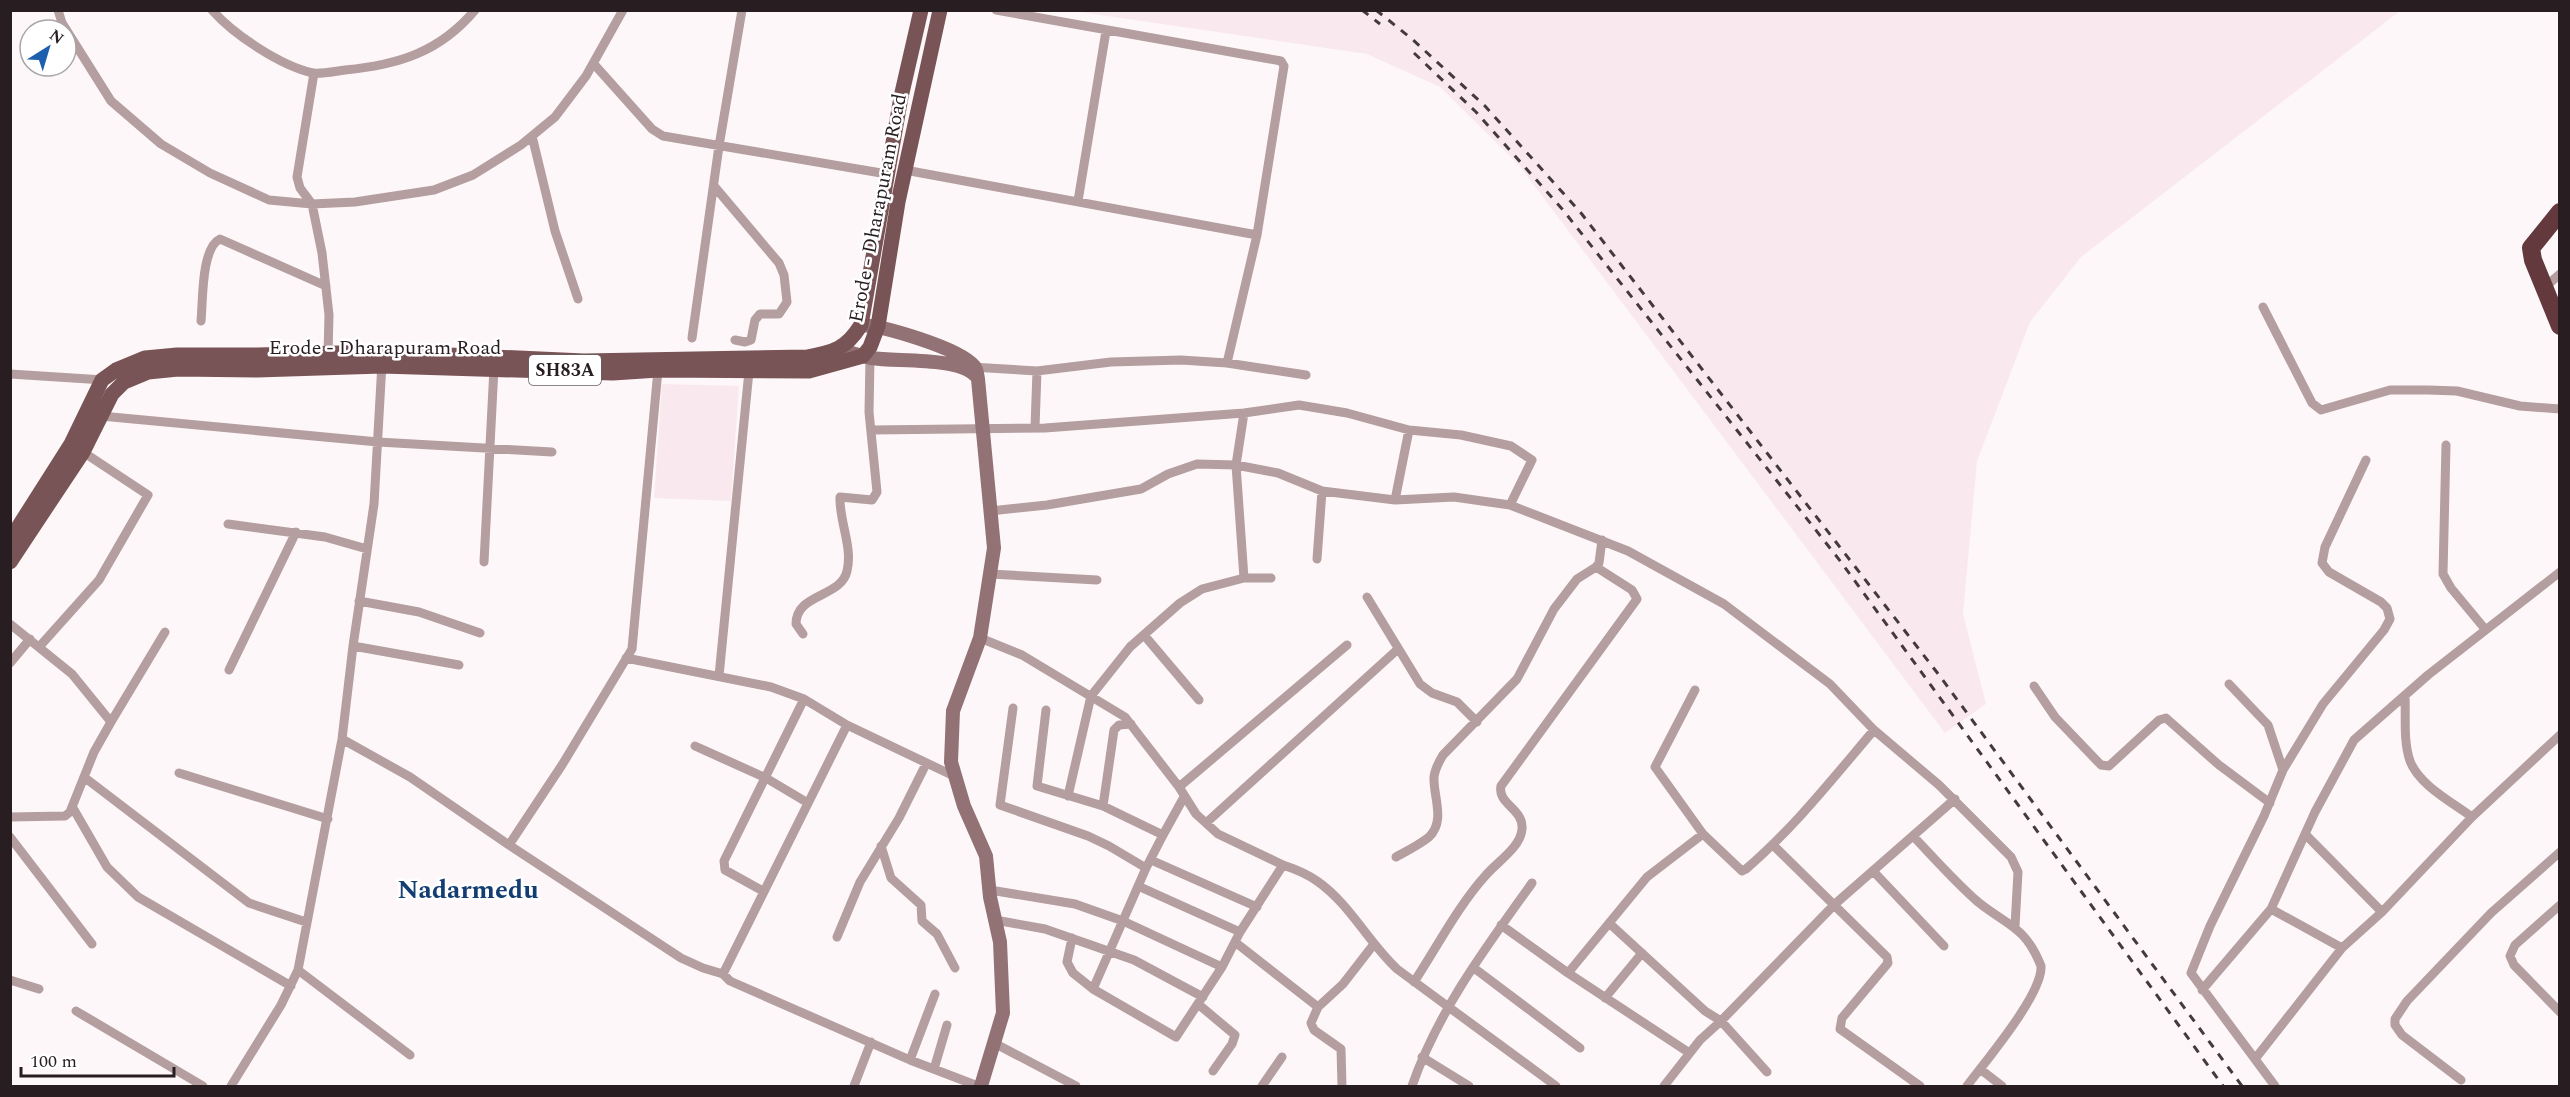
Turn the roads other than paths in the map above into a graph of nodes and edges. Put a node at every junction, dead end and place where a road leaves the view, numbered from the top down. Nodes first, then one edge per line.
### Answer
1 (58, 10) edge
2 (212, 10) edge
3 (475, 10) edge
4 (623, 10) edge
5 (742, 10) edge
6 (921, 10) edge
7 (940, 10) edge
8 (996, 10) edge
9 (1106, 31) junction
10 (593, 63) junction
11 (314, 73) junction
12 (532, 136) junction
13 (719, 146) junction
14 (905, 170) junction
15 (887, 174) junction
16 (714, 186) junction
17 (1078, 201) junction
18 (312, 204) junction
19 (2559, 212) edge
20 (1257, 235) junction
21 (2559, 274) edge
22 (326, 286) junction
23 (2544, 288) junction
24 (578, 299) dead end
25 (2263, 307) dead end
26 (201, 321) dead end
27 (861, 324) junction
28 (878, 326) junction
29 (2559, 326) edge
30 (692, 338) dead end
31 (735, 340) dead end
32 (839, 349) junction
33 (328, 354) junction
34 (866, 357) junction
35 (382, 359) junction
36 (1227, 363) junction
37 (494, 368) junction
38 (658, 370) junction
39 (749, 371) junction
40 (973, 371) junction
41 (1037, 371) junction
42 (10, 374) edge
43 (1306, 375) dead end
44 (102, 380) junction
45 (124, 382) junction
46 (2559, 409) edge
47 (1244, 413) junction
48 (100, 416) junction
49 (1035, 427) junction
50 (982, 428) junction
51 (872, 430) junction
52 (1409, 430) junction
53 (378, 442) junction
54 (2446, 445) dead end
55 (490, 447) junction
56 (77, 448) junction
57 (552, 452) dead end
58 (2366, 460) dead end
59 (1236, 465) junction
60 (1322, 491) junction
61 (1395, 500) junction
62 (1510, 505) junction
63 (990, 511) junction
64 (228, 524) dead end
65 (296, 532) junction
66 (10, 540) edge
67 (1602, 540) junction
68 (367, 549) junction
69 (1317, 559) dead end
70 (10, 562) edge
71 (484, 562) dead end
72 (1596, 567) junction
73 (2559, 572) edge
74 (990, 574) junction
75 (1244, 578) junction
76 (1271, 579) dead end
77 (1097, 580) dead end
78 (1367, 597) dead end
79 (359, 601) junction
80 (10, 624) edge
81 (2485, 629) junction
82 (165, 632) dead end
83 (480, 633) dead end
84 (803, 634) dead end
85 (1144, 635) junction
86 (980, 638) junction
87 (30, 639) junction
88 (1347, 645) dead end
89 (40, 646) junction
90 (353, 646) junction
91 (1398, 649) junction
92 (626, 658) junction
93 (10, 663) edge
94 (459, 665) dead end
95 (229, 670) dead end
96 (719, 676) junction
97 (2229, 684) dead end
98 (2034, 686) dead end
99 (1695, 690) dead end
100 (2405, 695) junction
101 (1091, 696) junction
102 (804, 699) junction
103 (1198, 700) dead end
104 (1013, 708) dead end
105 (1046, 710) dead end
106 (111, 722) junction
107 (1477, 722) junction
108 (1131, 724) junction
109 (847, 725) junction
110 (1874, 730) junction
111 (2559, 735) edge
112 (342, 739) junction
113 (695, 746) dead end
114 (926, 764) junction
115 (2283, 770) junction
116 (178, 773) dead end
117 (84, 777) junction
118 (956, 777) junction
119 (766, 778) junction
120 (1179, 787) junction
121 (1068, 796) junction
122 (1184, 797) junction
123 (1954, 799) junction
124 (808, 803) junction
125 (2270, 803) junction
126 (1103, 806) junction
127 (73, 808) junction
128 (10, 817) edge
129 (2472, 817) junction
130 (328, 819) junction
131 (1206, 823) junction
132 (1703, 834) junction
133 (2305, 834) junction
134 (1164, 835) junction
135 (1913, 836) junction
136 (10, 837) edge
137 (509, 845) junction
138 (881, 846) junction
139 (1774, 846) junction
140 (2559, 852) edge
141 (1396, 857) dead end
142 (1148, 864) junction
143 (1283, 865) junction
144 (1874, 872) junction
145 (1532, 883) dead end
146 (1137, 886) junction
147 (990, 890) junction
148 (763, 891) junction
149 (1835, 904) junction
150 (2559, 905) edge
151 (1257, 907) junction
152 (2271, 909) junction
153 (2382, 912) junction
154 (995, 920) junction
155 (1123, 921) junction
156 (306, 922) junction
157 (1609, 923) junction
158 (1501, 925) junction
159 (2015, 926) junction
160 (1240, 932) junction
161 (837, 937) dead end
162 (1072, 938) junction
163 (1235, 942) junction
164 (92, 944) dead end
165 (1374, 944) junction
166 (1944, 946) dead end
167 (2342, 948) junction
168 (1108, 952) junction
169 (1642, 952) junction
170 (1222, 967) junction
171 (955, 968) dead end
172 (1474, 968) junction
173 (298, 970) junction
174 (1568, 973) junction
175 (723, 974) junction
176 (10, 980) edge
177 (1414, 982) junction
178 (291, 986) junction
179 (1093, 989) junction
180 (39, 990) dead end
181 (2202, 990) junction
182 (935, 994) dead end
183 (1605, 998) junction
184 (1200, 1000) junction
185 (1318, 1007) junction
186 (1446, 1007) junction
187 (76, 1011) dead end
188 (2559, 1012) edge
189 (1721, 1021) junction
190 (947, 1025) dead end
191 (871, 1042) junction
192 (994, 1043) junction
193 (1580, 1048) dead end
194 (1688, 1052) junction
195 (410, 1055) dead end
196 (1282, 1057) dead end
197 (1422, 1057) junction
198 (2255, 1059) junction
199 (910, 1060) junction
200 (934, 1069) junction
201 (1980, 1069) junction
202 (1213, 1071) dead end
203 (1767, 1072) dead end
204 (2461, 1080) dead end
205 (1668, 1085) edge
206 (203, 1086) edge
207 (231, 1086) edge
208 (854, 1086) edge
209 (979, 1086) edge
210 (1076, 1086) edge
211 (1263, 1086) edge
212 (1342, 1086) edge
213 (1412, 1086) edge
214 (1469, 1086) edge
215 (1556, 1086) edge
216 (1920, 1086) edge
217 (1967, 1086) edge
218 (2002, 1086) edge
219 (2275, 1086) edge

1 - 18 street
2 - 11 street
3 - 11 street
4 - 10 street
5 - 13 street
6 - 15 main road, Erode - Dharapuram Road
7 - 14 main road, Erode - Dharapuram Road
8 - 9 street
9 - 17 street
9 - 20 street
10 - 12 street
10 - 13 street
11 - 18 street
12 - 18 street
12 - 24 street
13 - 15 street
13 - 16 street
14 - 17 street
14 - 28 main road, Erode - Dharapuram Road
15 - 27 main road, Erode - Dharapuram Road
16 - 30 street
16 - 31 street
17 - 20 street
18 - 22 street
19 - 23 highway
20 - 36 street
21 - 23 street
22 - 26 street
22 - 33 street
23 - 29 highway
25 - 46 street
27 - 28 street
27 - 32 main road, Erode - Dharapuram Road
28 - 34 main road, Erode - Dharapuram Road
28 - 40 street
32 - 34 street
32 - 35 main road, Erode - Dharapuram Road / SH83A
33 - 35 main road, Erode - Dharapuram Road / SH83A
33 - 44 main road, Erode - Dharapuram Road / SH83A
34 - 39 main road, Erode - Dharapuram Road / SH83A
34 - 40 street
34 - 51 street
35 - 37 main road, Erode - Dharapuram Road / SH83A
35 - 45 main road, Erode - Dharapuram Road / SH83A
35 - 53 street
36 - 41 street
36 - 43 street
37 - 38 main road, Erode - Dharapuram Road / SH83A
37 - 55 street
38 - 39 main road, Erode - Dharapuram Road / SH83A
38 - 92 street
39 - 96 street
40 - 41 street
40 - 50 street
41 - 49 street
42 - 44 street
44 - 45 street
44 - 56 main road
45 - 48 main road
47 - 49 street
47 - 52 street
47 - 59 street
48 - 53 street
48 - 56 main road
49 - 50 street
50 - 51 street
50 - 63 street
51 - 84 street
52 - 61 street
52 - 62 street
53 - 55 street
53 - 68 street
54 - 81 street
55 - 57 street
55 - 71 street
56 - 66 main road
56 - 70 main road
56 - 89 street
58 - 115 street
59 - 60 street
59 - 63 street
59 - 75 street
60 - 61 street
60 - 69 street
61 - 62 street
62 - 67 street
63 - 74 street
64 - 65 street
65 - 68 street
65 - 95 street
67 - 72 street
67 - 110 street
68 - 79 street
72 - 107 street
72 - 177 street
73 - 81 street
74 - 77 street
74 - 86 street
75 - 76 street
75 - 85 street
78 - 91 street
79 - 83 street
79 - 90 street
80 - 87 street
81 - 100 street
82 - 106 street
85 - 101 street
85 - 103 street
86 - 101 street
86 - 118 street
87 - 89 street
87 - 93 street
88 - 120 street
89 - 106 street
90 - 94 street
90 - 112 street
91 - 107 street
91 - 131 street
92 - 96 street
92 - 137 street
96 - 102 street
97 - 115 street
98 - 125 street
99 - 132 street
100 - 129 street
100 - 133 street
101 - 108 street
101 - 121 street
102 - 109 street
102 - 119 street
104 - 142 street
105 - 121 street
106 - 117 street
107 - 141 street
108 - 120 street
108 - 126 street
109 - 114 street
109 - 124 street
110 - 123 street
110 - 139 street
111 - 129 street
112 - 130 street
112 - 137 street
113 - 119 street
114 - 118 street
114 - 138 street
115 - 125 street
116 - 130 street
117 - 127 street
117 - 156 street
118 - 147 street
119 - 124 street
119 - 148 street
120 - 122 street
121 - 126 street
122 - 131 street
122 - 134 street
123 - 135 street
123 - 159 street
124 - 148 street
125 - 181 street
126 - 134 street
127 - 128 street
127 - 178 street
129 - 153 street
130 - 156 street
131 - 143 street
132 - 139 street
132 - 157 street
133 - 152 street
133 - 153 street
134 - 142 street
135 - 144 street
135 - 159 street
136 - 164 street
137 - 175 street
138 - 161 street
138 - 171 street
139 - 149 street
140 - 204 street
142 - 146 street
142 - 151 street
143 - 151 street
143 - 165 street
144 - 149 street
144 - 166 street
145 - 158 street
146 - 155 street
146 - 160 street
147 - 154 street
147 - 155 street
148 - 175 street
149 - 189 street
149 - 216 street
150 - 188 street
151 - 160 street
152 - 167 street
152 - 181 street
153 - 167 street
154 - 162 street
154 - 192 street
155 - 168 street
155 - 170 street
156 - 173 street
157 - 169 street
157 - 174 street
158 - 172 street
158 - 174 street
159 - 201 street
160 - 163 street
162 - 168 street
162 - 179 street
163 - 170 street
163 - 185 street
165 - 177 street
165 - 185 street
167 - 198 street
168 - 179 street
168 - 184 street
169 - 183 street
169 - 189 street
170 - 184 street
172 - 186 street
172 - 193 street
173 - 178 street
173 - 195 street
174 - 183 street
175 - 191 street
176 - 180 street
177 - 186 street
178 - 207 street
179 - 184 street
181 - 198 street
182 - 199 street
183 - 194 street
184 - 202 street
185 - 212 street
186 - 197 street
186 - 215 street
187 - 206 street
189 - 194 street
189 - 203 street
190 - 200 street
191 - 199 street
191 - 208 street
192 - 209 street
192 - 210 street
194 - 205 street
196 - 211 street
197 - 213 street
197 - 214 street
198 - 219 street
199 - 200 street
200 - 209 street
201 - 217 street
201 - 218 street

